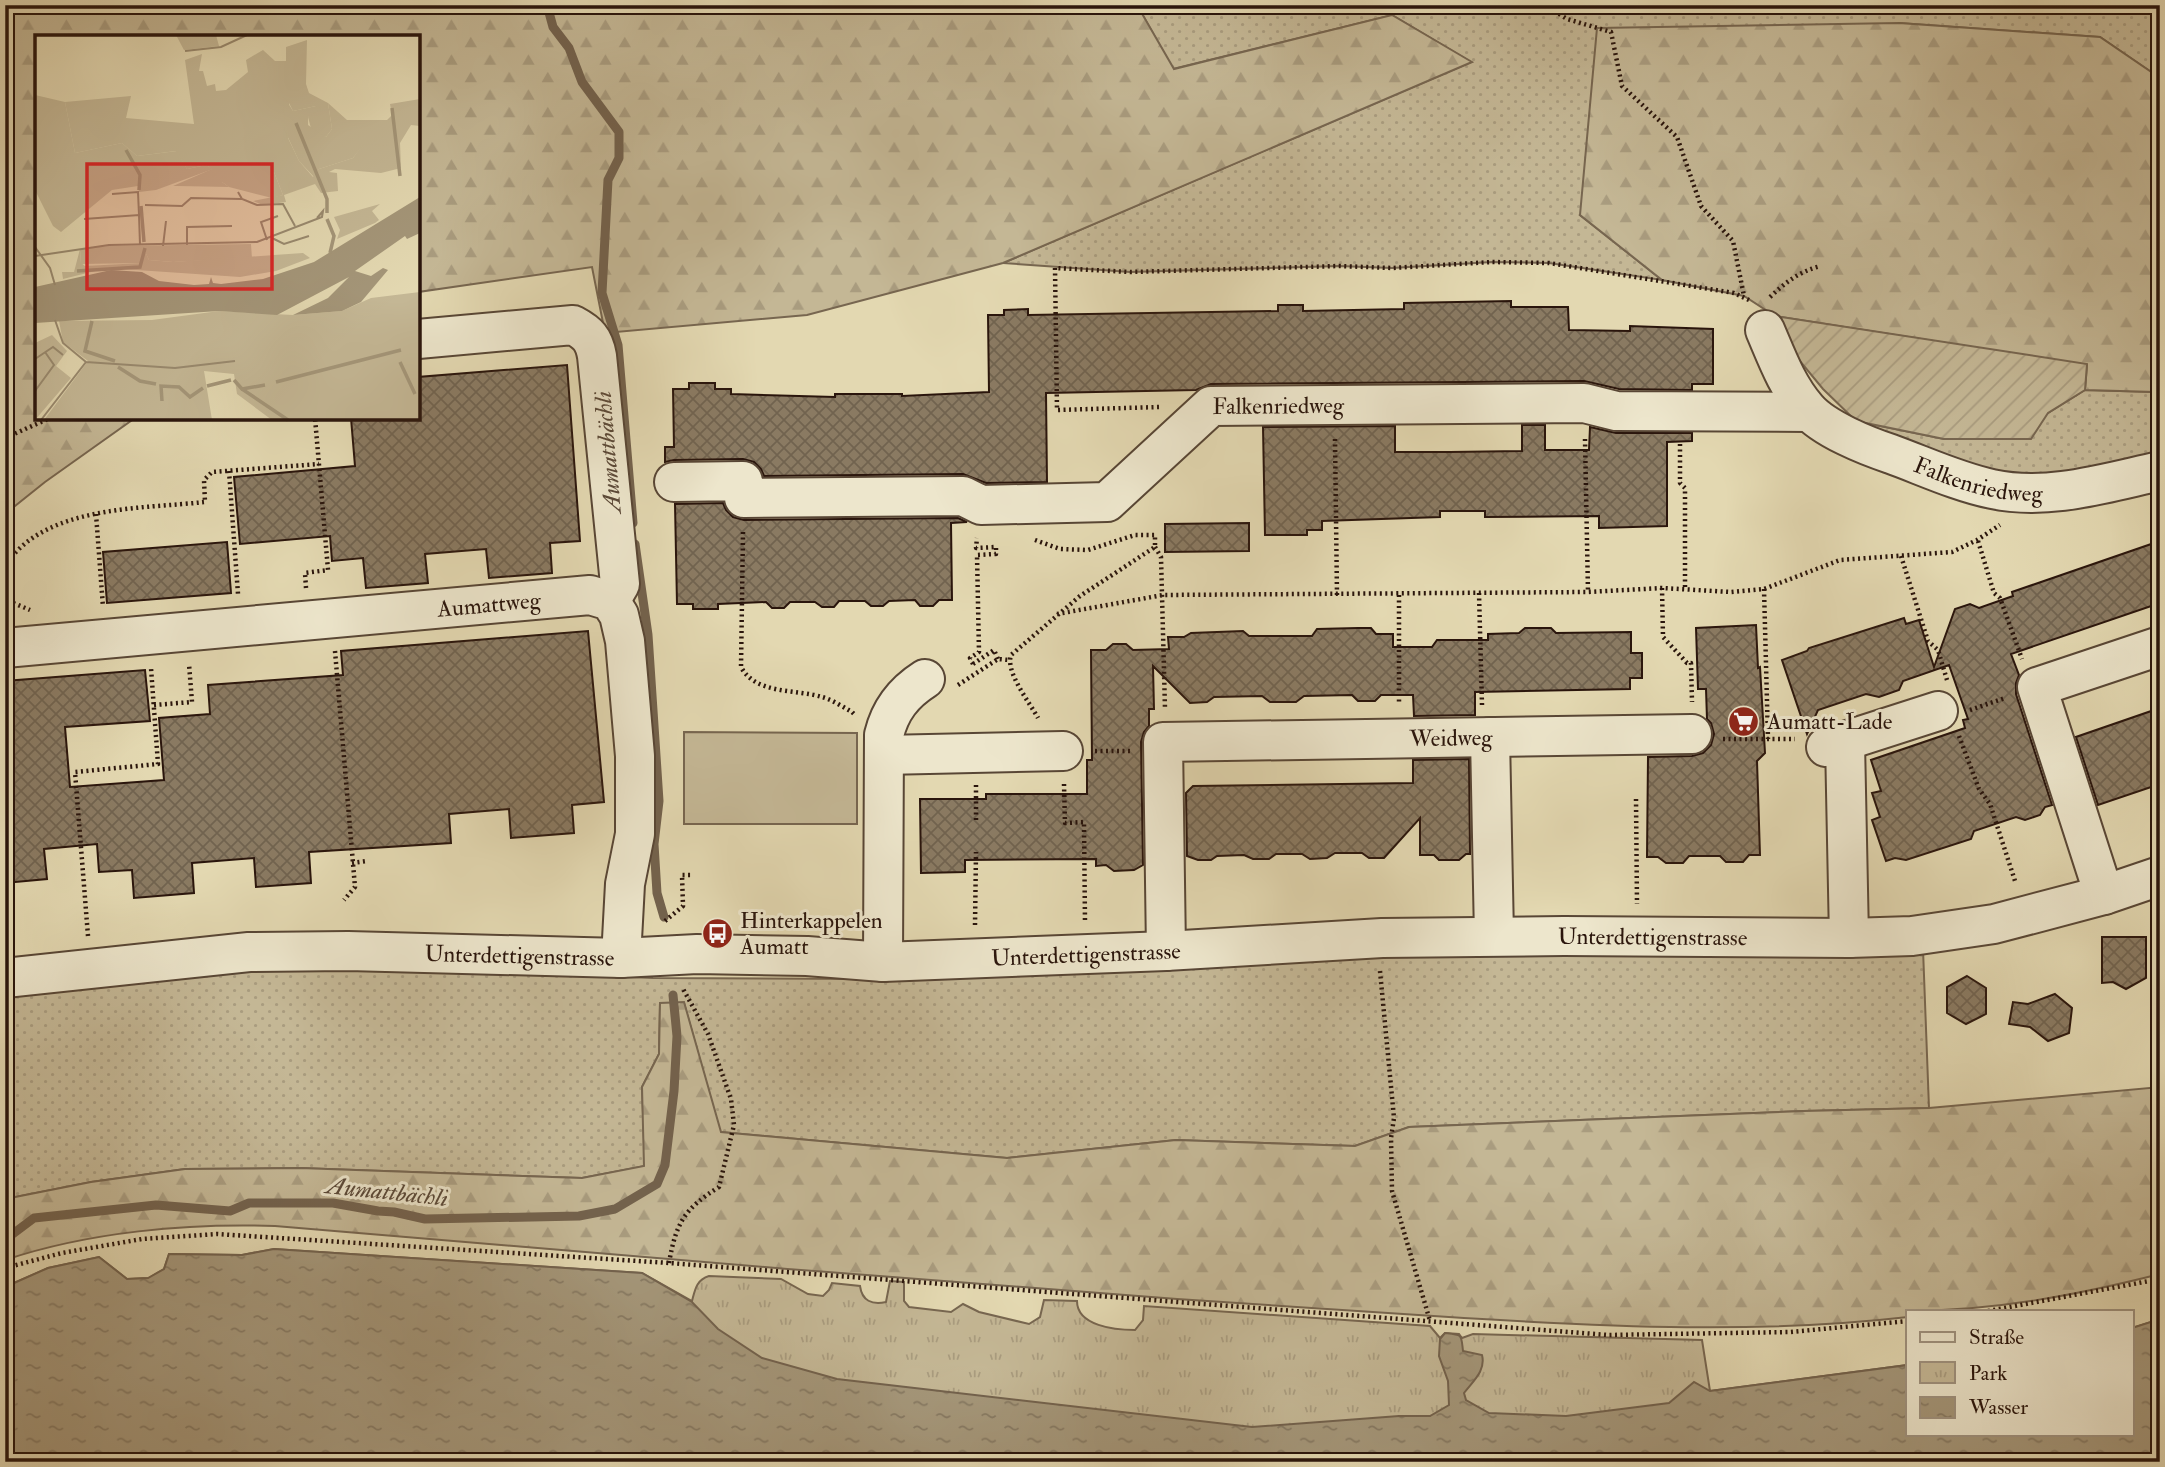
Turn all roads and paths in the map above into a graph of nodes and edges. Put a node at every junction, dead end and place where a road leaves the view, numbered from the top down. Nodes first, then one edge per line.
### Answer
1 (1545, 5) edge
2 (1821, 266) dead end
3 (1744, 296) junction
4 (1762, 318) junction
5 (420, 339) edge
6 (1160, 407) dead end
7 (1335, 407) junction
8 (1681, 411) junction
9 (1809, 412) junction
10 (46, 420) edge
11 (315, 420) edge
12 (1585, 435) dead end
13 (5, 438) edge
14 (319, 464) junction
15 (229, 471) junction
16 (2160, 471) edge
17 (674, 482) dead end
18 (2042, 493) junction
19 (96, 514) junction
20 (1024, 536) dead end
21 (1978, 540) junction
22 (1155, 547) junction
23 (979, 548) dead end
24 (743, 551) dead end
25 (1901, 556) junction
26 (5, 566) edge
27 (328, 570) dead end
28 (1662, 587) junction
29 (1685, 588) junction
30 (1764, 589) junction
31 (1588, 592) junction
32 (1479, 593) junction
33 (1163, 595) junction
34 (1338, 595) junction
35 (1399, 595) junction
36 (610, 601) junction
37 (1057, 614) junction
38 (104, 616) dead end
39 (332, 619) junction
40 (241, 627) junction
41 (2160, 646) edge
42 (5, 648) edge
43 (998, 659) junction
44 (1009, 660) junction
45 (189, 663) dead end
46 (152, 672) dead end
47 (1946, 674) dead end
48 (2022, 680) junction
49 (939, 683) joint
50 (1692, 689) dead end
51 (1399, 703) dead end
52 (154, 705) junction
53 (1953, 717) junction
54 (1692, 734) joint
55 (1487, 737) junction
56 (1769, 739) junction
57 (1054, 740) junction
58 (1835, 745) junction
59 (1163, 746) junction
60 (884, 755) junction
61 (1636, 799) dead end
62 (975, 852) dead end
63 (367, 861) dead end
64 (352, 863) junction
65 (692, 875) dead end
66 (2160, 876) edge
67 (2020, 895) dead end
68 (2104, 895) junction
69 (344, 900) dead end
70 (683, 906) dead end
71 (1637, 912) dead end
72 (1086, 930) dead end
73 (88, 932) dead end
74 (975, 936) dead end
75 (1494, 936) junction
76 (1382, 937) junction
77 (1849, 938) junction
78 (1166, 951) junction
79 (671, 957) junction
80 (621, 958) junction
81 (883, 962) junction
82 (5, 978) edge
83 (669, 1264) junction
84 (5, 1268) edge
85 (2160, 1279) edge
86 (1992, 1310) edge
87 (1430, 1321) junction
88 (1906, 1321) edge

1 - 3 path
2 - 4 path
3 - 4 path
3 - 6 path
4 - 9 street, Falkenriedweg
5 - 36 street
7 - 8 street, Falkenriedweg
7 - 17 street, Falkenriedweg
7 - 34 path
8 - 9 street, Falkenriedweg
8 - 29 path
9 - 18 street, Falkenriedweg
10 - 13 path
11 - 14 path
12 - 31 path
14 - 15 path
14 - 27 path
15 - 19 path
15 - 40 path
16 - 18 street, Falkenriedweg
18 - 21 path
19 - 26 path
19 - 38 path
20 - 22 path
21 - 25 path
21 - 48 path
22 - 33 path
22 - 37 path
23 - 43 path
24 - 60 path
25 - 30 path
25 - 47 path
28 - 29 path
28 - 31 path
28 - 50 path
29 - 30 path
30 - 56 path
31 - 32 path
32 - 35 path
32 - 55 path
33 - 34 path
33 - 37 path
33 - 59 path
34 - 35 path
35 - 51 path
36 - 39 street, Aumattweg
36 - 80 street
37 - 44 path
39 - 40 street, Aumattweg
39 - 64 path
40 - 42 street, Aumattweg
41 - 48 street
43 - 44 path
43 - 49 path
44 - 57 path
45 - 52 path
46 - 52 path
48 - 53 path
48 - 68 street
49 - 60 street
52 - 73 path
53 - 58 street
53 - 67 path
54 - 55 street, Weidweg
54 - 56 path
55 - 59 street, Weidweg
55 - 75 street
56 - 58 path
57 - 59 path
57 - 60 street
57 - 72 path
58 - 77 street
59 - 78 street
60 - 81 street
61 - 71 path
62 - 74 path
63 - 64 path
64 - 69 path
65 - 70 path
66 - 68 street, Unterdettigenstrasse
68 - 77 street, Unterdettigenstrasse
75 - 76 street, Unterdettigenstrasse
75 - 77 street, Unterdettigenstrasse
76 - 78 street, Unterdettigenstrasse
76 - 87 path
78 - 81 street, Unterdettigenstrasse
79 - 80 street, Unterdettigenstrasse
79 - 81 street, Unterdettigenstrasse
79 - 83 path
80 - 82 street, Unterdettigenstrasse
83 - 84 path
83 - 87 path
85 - 86 path
87 - 88 path

